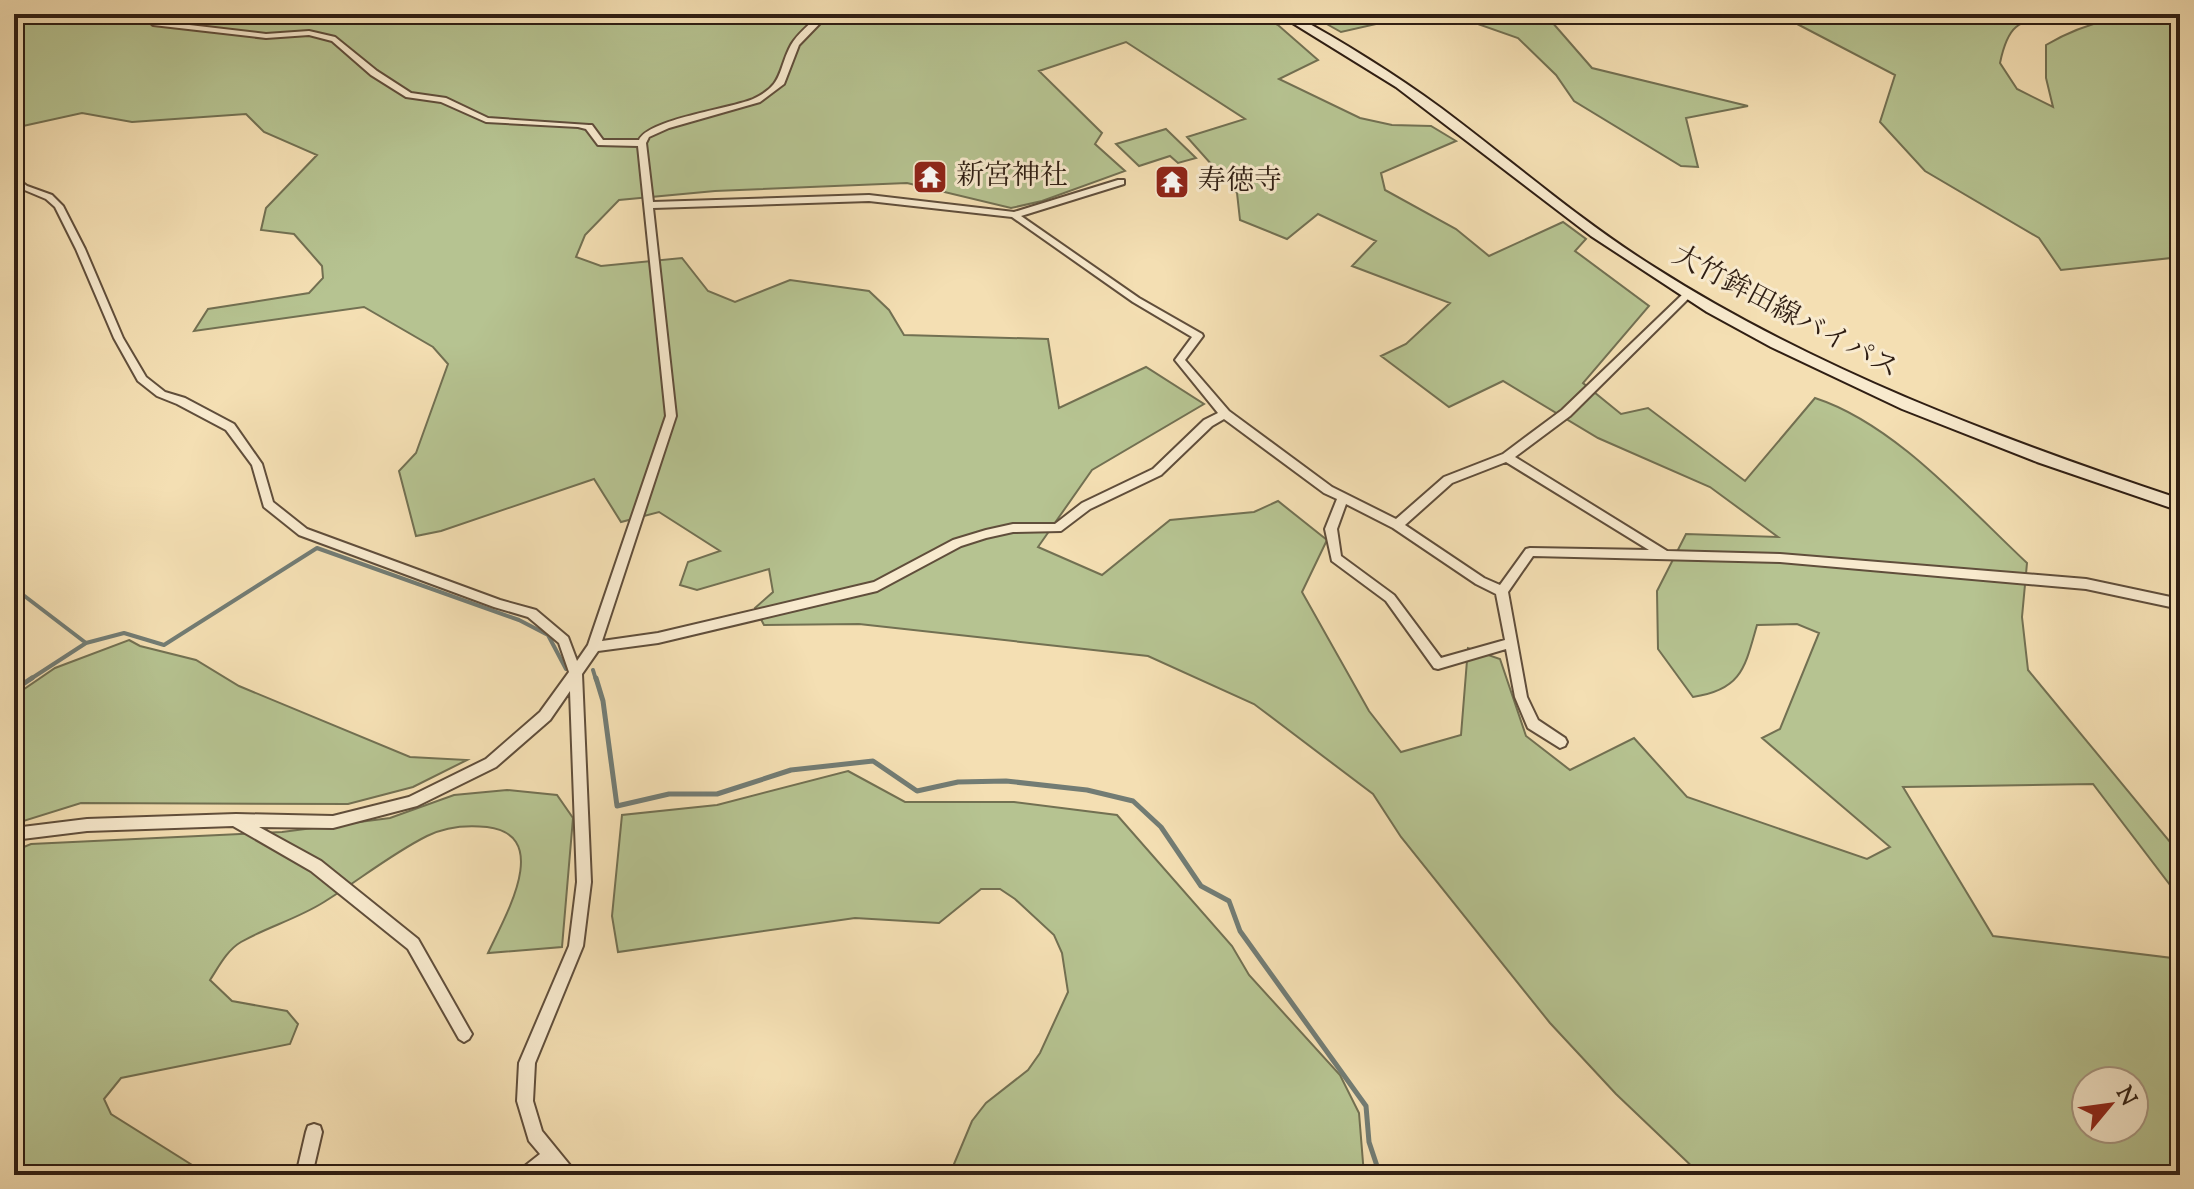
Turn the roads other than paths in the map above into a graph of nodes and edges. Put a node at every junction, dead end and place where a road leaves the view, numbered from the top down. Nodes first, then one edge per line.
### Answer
1 (145, 14) edge
2 (825, 14) edge
3 (1284, 14) edge
4 (642, 143) junction
5 (14, 179) edge
6 (1121, 182) dead end
7 (648, 205) junction
8 (1014, 215) junction
9 (1687, 295) junction
10 (1225, 414) junction
11 (1507, 457) junction
12 (1343, 498) junction
13 (2180, 505) edge
14 (1397, 525) junction
15 (1662, 553) junction
16 (1502, 591) junction
17 (2180, 604) edge
18 (1511, 643) junction
19 (594, 647) junction
20 (576, 675) junction
21 (1560, 742) dead end
22 (236, 820) junction
23 (14, 834) edge
24 (464, 1034) dead end
25 (314, 1132) dead end
26 (550, 1156) junction
27 (304, 1175) edge
28 (527, 1175) edge
29 (567, 1175) edge

1 - 4 street
2 - 4 street
3 - 9 main road, 大竹鉾田線バイパス
4 - 7 street
5 - 20 street
6 - 8 street
7 - 8 street
7 - 19 street
8 - 10 street
9 - 11 street
9 - 13 main road, 大竹鉾田線バイパス
10 - 12 street
10 - 19 street
11 - 14 street
11 - 15 street
12 - 14 street
12 - 18 street
14 - 16 street
15 - 16 street
15 - 17 street
16 - 18 street
18 - 21 street
19 - 20 street
20 - 22 street
20 - 26 street
22 - 23 street
22 - 24 street
25 - 27 street
26 - 28 street
26 - 29 street

